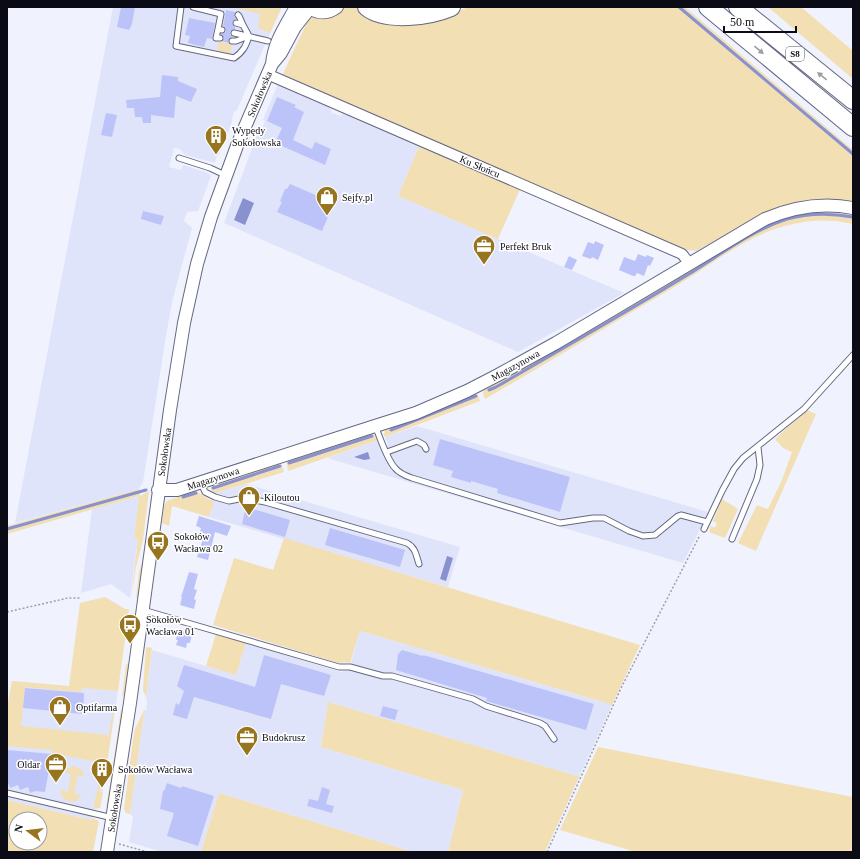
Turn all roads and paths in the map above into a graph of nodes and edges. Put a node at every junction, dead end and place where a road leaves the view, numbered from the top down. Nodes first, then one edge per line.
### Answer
1 (181, 7) edge
2 (193, 7) edge
3 (296, 7) edge
4 (337, 7) edge
5 (367, 7) edge
6 (451, 7) edge
7 (708, 7) edge
8 (738, 7) edge
9 (309, 8) edge
10 (238, 15) dead end
11 (236, 23) dead end
12 (243, 25) junction
13 (234, 32) dead end
14 (249, 36) junction
15 (220, 38) dead end
16 (232, 41) dead end
17 (271, 46) junction
18 (270, 69) junction
19 (853, 100) edge
20 (853, 127) edge
21 (179, 158) dead end
22 (225, 175) junction
23 (853, 208) edge
24 (689, 263) junction
25 (853, 355) edge
26 (375, 426) junction
27 (758, 447) junction
28 (426, 449) dead end
29 (387, 452) junction
30 (201, 482) junction
31 (158, 490) junction
32 (707, 522) junction
33 (704, 529) joint
34 (732, 539) dead end
35 (419, 564) dead end
36 (81, 598) dead end
37 (143, 610) junction
38 (7, 612) edge
39 (554, 740) dead end
40 (7, 793) edge
41 (113, 818) junction
42 (108, 847) edge
43 (148, 852) edge
44 (547, 852) edge

1 - 14 lane
2 - 15 lane
3 - 17 street, Sokołowska
4 - 9 street
5 - 6 highway
7 -> 20 highway, S8
19 -> 8 highway, S8
9 - 18 street, Sokołowska
10 - 12 lane
11 - 12 lane
12 - 14 lane
13 - 14 lane
14 - 16 lane
14 - 17 lane
17 - 18 street, Sokołowska
18 - 22 street, Sokołowska
18 - 24 street, Ku Słońcu
21 - 22 lane
22 - 31 street, Sokołowska
23 - 24 street, Magazynowa
24 - 26 street, Magazynowa
25 - 27 lane
26 - 29 lane
26 - 30 street, Magazynowa
27 - 32 lane
27 - 34 lane
28 - 29 lane
29 - 32 lane
30 - 31 street, Magazynowa
30 - 35 lane
31 - 37 street, Sokołowska
32 - 33 lane
33 - 44 path
36 - 38 path
37 - 39 lane
37 - 41 street, Sokołowska
40 - 41 lane
41 - 42 street, Sokołowska
42 - 43 path

